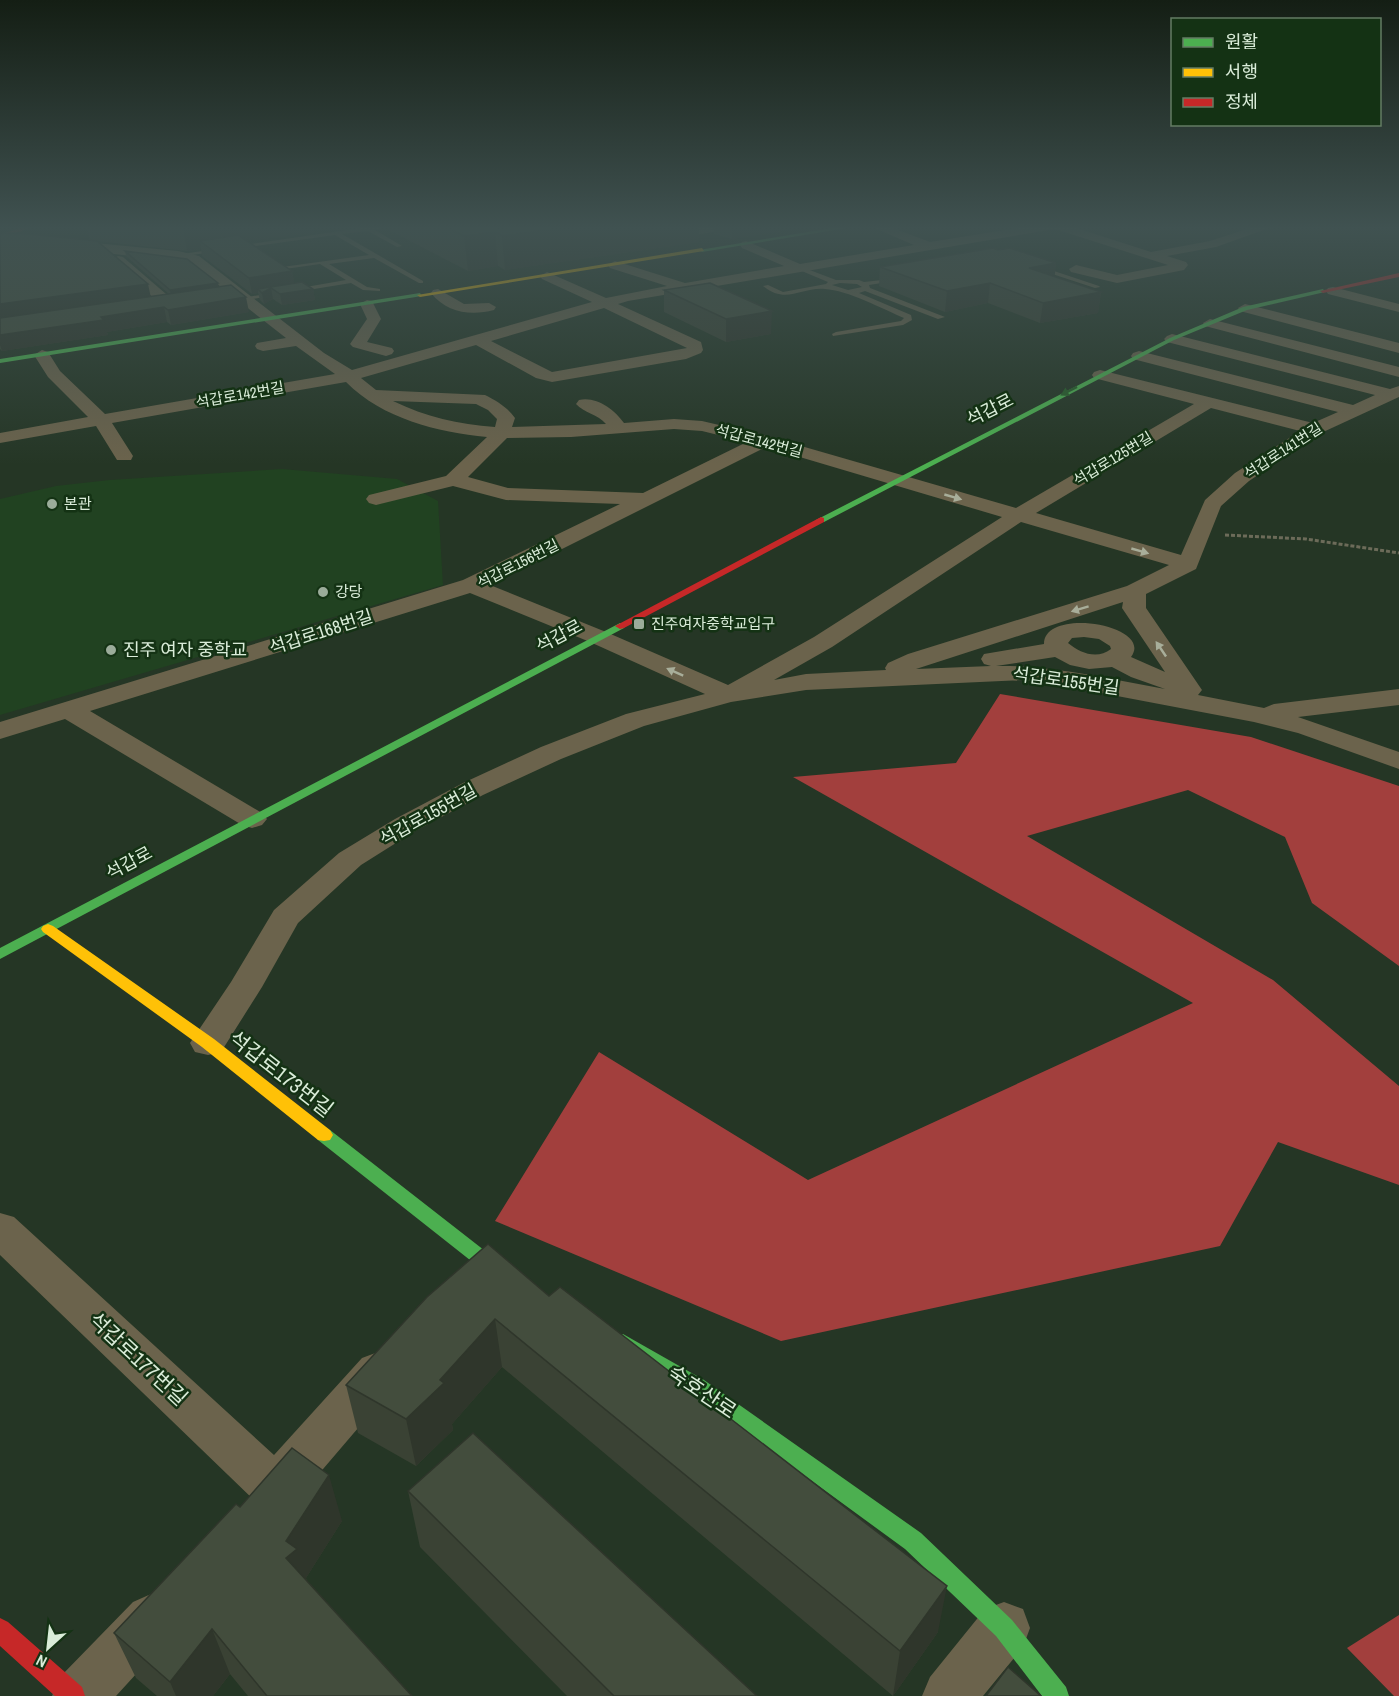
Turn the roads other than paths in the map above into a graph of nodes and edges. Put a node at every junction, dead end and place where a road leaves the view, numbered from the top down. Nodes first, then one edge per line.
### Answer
1 (257, 306) edge
2 (353, 306) edge
3 (368, 306) edge
4 (459, 306) edge
5 (596, 306) edge
6 (608, 306) edge
7 (884, 306) edge
8 (914, 306) edge
9 (1255, 306) edge
10 (1314, 306) edge
11 (489, 307) dead end
12 (1245, 308) junction
13 (1322, 308) dead end
14 (941, 317) dead end
15 (273, 318) junction
16 (1210, 323) junction
17 (836, 334) dead end
18 (1172, 339) junction
19 (478, 340) junction
20 (299, 341) junction
21 (263, 346) dead end
22 (1399, 348) edge
23 (386, 351) dead end
24 (42, 355) junction
25 (1139, 356) junction
26 (0, 361) edge
27 (1399, 372) edge
28 (1100, 375) junction
29 (350, 376) junction
30 (1395, 393) edge
31 (372, 395) junction
32 (1209, 402) junction
33 (585, 404) dead end
34 (1352, 410) junction
35 (102, 421) junction
36 (618, 428) junction
37 (1315, 429) junction
38 (502, 433) junction
39 (0, 438) edge
40 (764, 441) junction
41 (124, 456) dead end
42 (453, 480) junction
43 (897, 481) junction
44 (376, 499) dead end
45 (651, 499) junction
46 (1017, 516) junction
47 (1188, 564) junction
48 (471, 585) junction
49 (1135, 599) junction
50 (1105, 633) junction
51 (598, 637) junction
52 (1059, 649) junction
53 (1114, 659) junction
54 (875, 677) junction
55 (1189, 690) junction
56 (729, 695) junction
57 (1399, 697) edge
58 (67, 709) junction
59 (1254, 714) junction
60 (0, 730) edge
61 (1399, 761) edge
62 (252, 819) junction
63 (48, 929) junction
64 (0, 954) edge
65 (208, 1043) junction
66 (0, 1229) edge
67 (482, 1259) junction
68 (523, 1284) edge
69 (450, 1294) edge
70 (410, 1337) edge
71 (615, 1338) edge
72 (275, 1488) junction
73 (243, 1523) edge
74 (177, 1592) edge
75 (1004, 1628) junction
76 (0, 1630) edge
77 (73, 1696) edge
78 (79, 1696) edge
79 (949, 1696) edge
80 (1057, 1696) edge

1 - 15 street
2 - 15 street
3 - 23 street
4 - 11 street
5 - 19 street
6 - 19 street
7 - 17 lane
8 - 14 lane
9 - 12 street, 석갑로
10 - 13 street, 석갑로
12 - 16 street, 석갑로
12 - 22 street
15 - 20 street
15 - 24 street
16 - 18 street, 석갑로
16 - 27 street
18 - 25 street, 석갑로
18 - 30 street
19 - 29 street
20 - 21 street
20 - 29 street
24 - 26 street
24 - 35 street
25 - 28 street, 석갑로
25 - 34 street
28 - 32 street
28 -> 43 street, 석갑로
29 - 31 street, 석갑로142번길
29 - 35 street, 석갑로142번길
30 - 34 street, 석갑로141번길
31 - 38 street, 석갑로142번길
31 - 38 street
32 - 37 street
32 - 46 street, 석갑로125번길
33 - 36 street
34 - 37 street, 석갑로141번길
35 - 39 street, 석갑로142번길
35 - 41 street
36 - 38 street, 석갑로142번길
36 - 40 street, 석갑로142번길
37 - 47 street, 석갑로141번길
38 - 42 street
40 - 43 street, 석갑로142번길
40 - 45 street, 석갑로156번길
42 - 44 street
42 - 45 street, 석갑로156번길
43 -> 46 street
43 - 51 street, 석갑로
45 - 48 street, 석갑로156번길
46 -> 47 street
46 - 56 street, 석갑로155번길
47 - 49 street
48 - 51 street, 석갑로156번길
48 - 58 street, 석갑로168번길
49 - 50 street
49 -> 54 street, 석갑로155번길
55 -> 49 street
50 - 52 street
50 - 53 street
56 -> 51 street
51 - 62 street, 석갑로
52 - 53 street
52 - 54 street
53 - 55 street
54 - 56 street, 석갑로155번길
54 - 59 street, 석갑로155번길
55 - 59 street
56 - 65 street, 석갑로155번길
57 - 59 street, 석갑로155번길
58 - 60 street, 석갑로168번길
58 - 62 street
59 - 61 street, 석갑로155번길
62 - 63 street, 석갑로
63 - 64 street, 석갑로
63 - 65 street, 석갑로173번길
65 - 67 street, 석갑로173번길
66 - 72 street, 석갑로177번길
67 - 68 street
67 - 69 street
70 - 72 street
71 - 75 street, 숙호산로
72 - 73 street
74 - 78 street
75 - 79 street
75 - 80 street, 숙호산로
76 - 77 street

